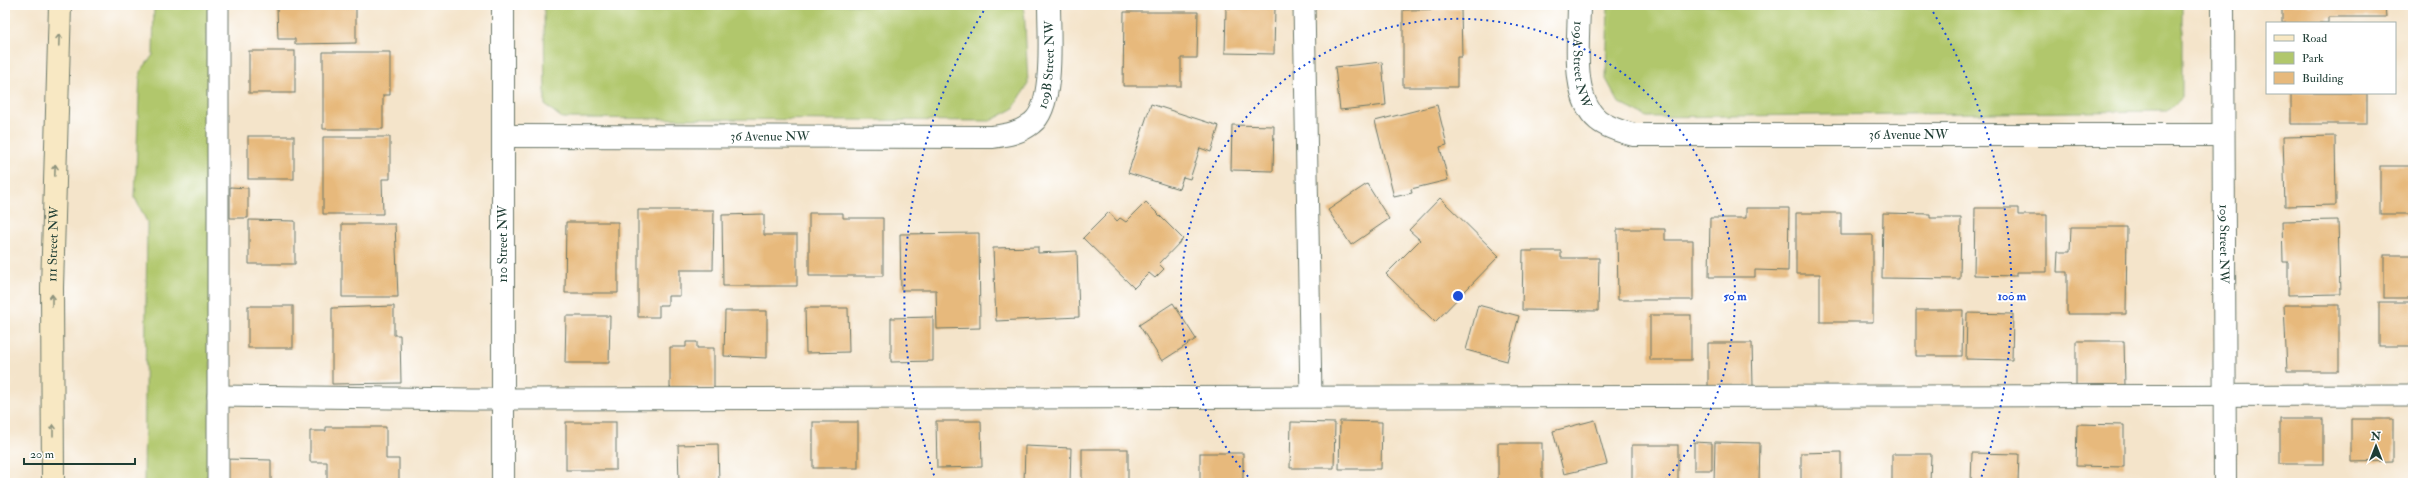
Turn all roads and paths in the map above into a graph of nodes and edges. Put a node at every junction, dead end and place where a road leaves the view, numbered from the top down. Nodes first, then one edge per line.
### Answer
1 (60, 5) edge
2 (218, 5) edge
3 (503, 5) edge
4 (1049, 5) edge
5 (1304, 5) edge
6 (1579, 5) edge
7 (2223, 5) edge
8 (1598, 120) joint
9 (1034, 123) joint
10 (2222, 135) junction
11 (504, 136) junction
12 (2225, 395) junction
13 (2413, 395) edge
14 (218, 396) junction
15 (1311, 396) junction
16 (502, 398) junction
17 (53, 483) edge
18 (218, 483) edge
19 (502, 483) edge
20 (2226, 483) edge

17 -> 1 main road, 111 Street NW
2 - 14 lane
3 - 11 street, 110 Street NW
4 - 9 street, 109B Street NW
5 - 15 lane
6 - 8 street, 109A Street NW
7 - 10 street, 109 Street NW
8 - 10 street, 36 Avenue NW
9 - 11 street, 36 Avenue NW
10 - 12 street, 109 Street NW
11 - 16 street, 110 Street NW
12 - 13 lane
12 - 15 lane
12 - 20 street, 109 Street NW
14 - 16 lane
14 - 18 lane
15 - 16 lane
16 - 19 street, 110 Street NW

